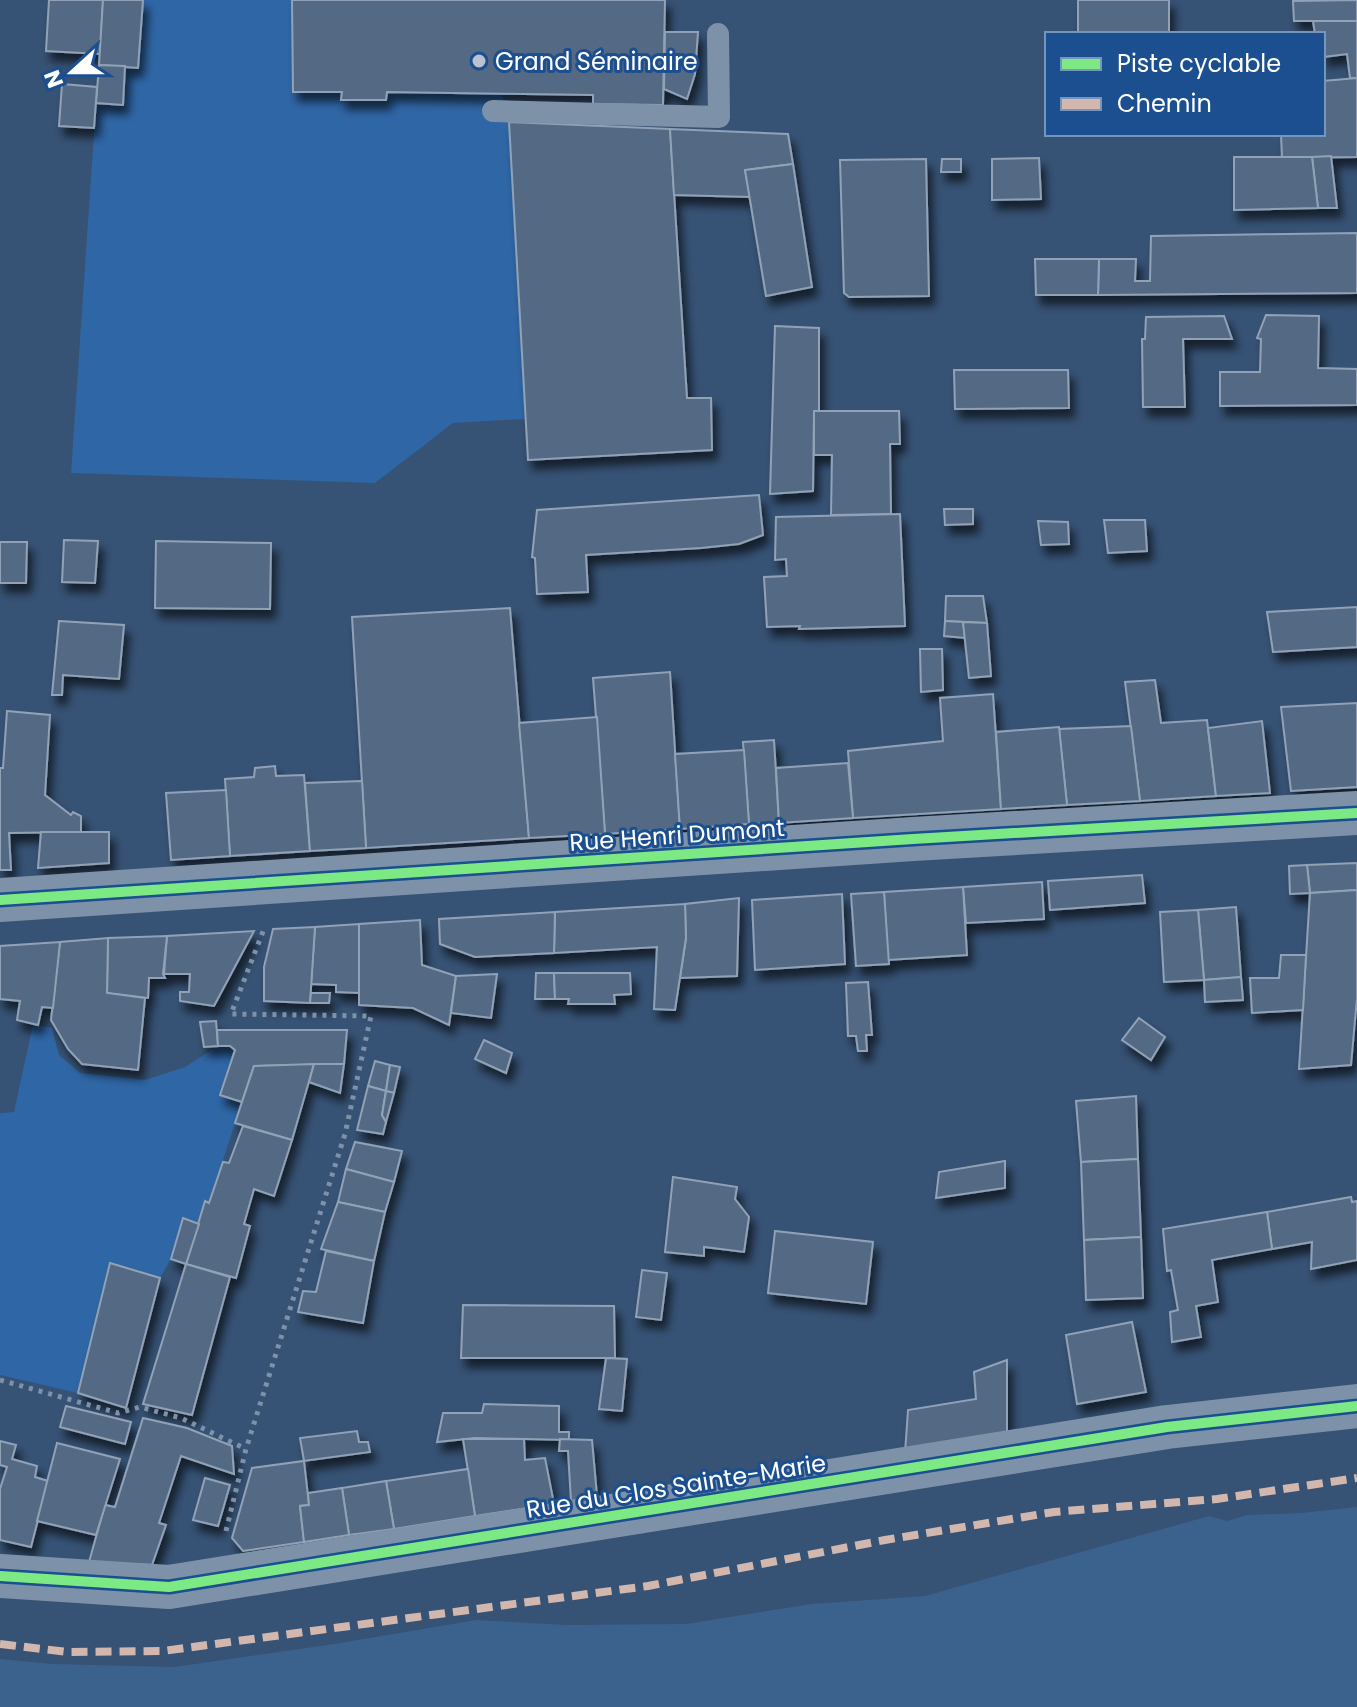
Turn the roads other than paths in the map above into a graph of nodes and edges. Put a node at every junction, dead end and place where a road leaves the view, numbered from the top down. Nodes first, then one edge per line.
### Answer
1 (718, 34) dead end
2 (493, 111) dead end
3 (1357, 813) edge
4 (0, 900) edge
5 (1357, 1406) edge
6 (0, 1576) edge

1 - 2 lane
3 - 4 street, Rue Henri Dumont
5 - 6 street, Rue du Clos Sainte-Marie

